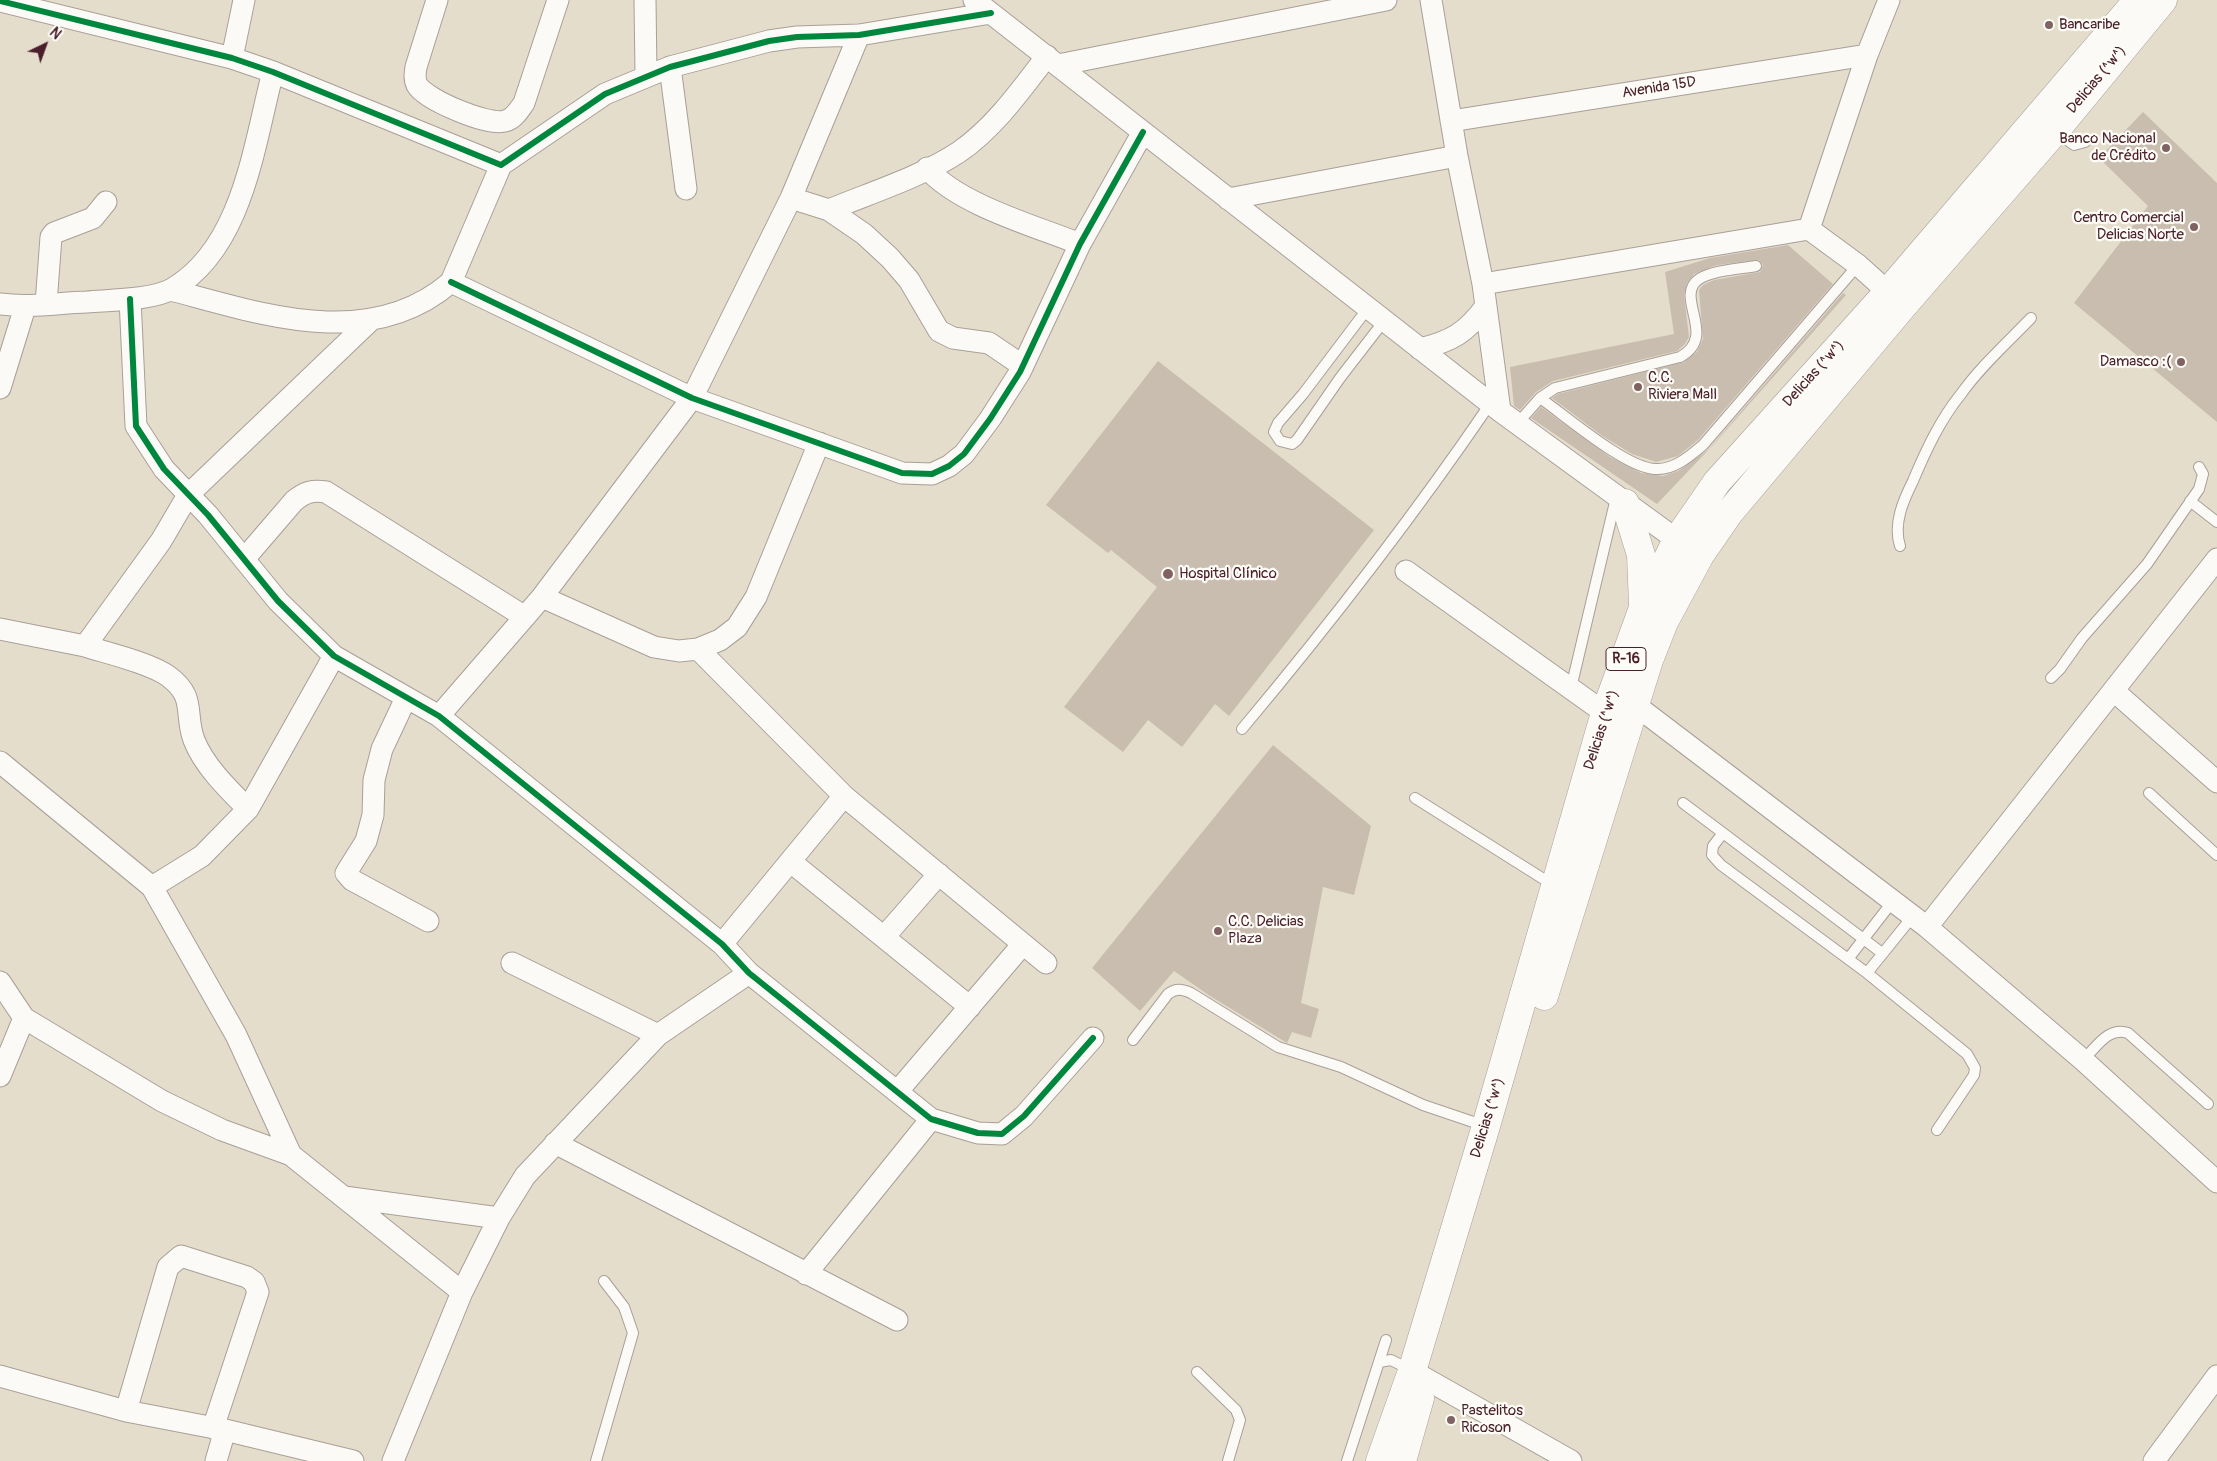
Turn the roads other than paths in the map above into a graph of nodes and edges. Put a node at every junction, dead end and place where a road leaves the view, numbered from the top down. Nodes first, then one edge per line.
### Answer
1 (244, 0) edge
2 (437, 0) edge
3 (558, 0) edge
4 (645, 0) edge
5 (1386, 0) edge
6 (1431, 0) edge
7 (1890, 0) edge
8 (2138, 0) edge
9 (2163, 0) edge
10 (0, 1) edge
11 (983, 6) edge
12 (859, 35) junction
13 (1867, 55) junction
14 (232, 58) junction
15 (1052, 61) junction
16 (670, 67) junction
17 (273, 72) junction
18 (646, 75) junction
19 (1451, 121) junction
20 (2055, 131) junction
21 (1143, 132) junction
22 (2085, 142) dead end
23 (1457, 156) junction
24 (501, 164) junction
25 (927, 168) junction
26 (686, 189) dead end
27 (791, 198) junction
28 (1228, 199) junction
29 (106, 202) dead end
30 (830, 210) junction
31 (1809, 229) junction
32 (1080, 244) junction
33 (1858, 264) junction
34 (1756, 266) dead end
35 (451, 282) junction
36 (1483, 284) junction
37 (171, 290) junction
38 (1888, 292) junction
39 (130, 299) junction
40 (0, 304) edge
41 (46, 304) junction
42 (1486, 306) junction
43 (25, 307) junction
44 (1376, 314) junction
45 (2031, 318) dead end
46 (372, 319) junction
47 (1420, 349) junction
48 (1023, 366) junction
49 (0, 388) edge
50 (692, 398) junction
51 (1540, 398) junction
52 (1495, 407) junction
53 (1517, 424) junction
54 (819, 443) junction
55 (2199, 467) dead end
56 (188, 495) junction
57 (1620, 500) junction
58 (2190, 501) junction
59 (2217, 522) edge
60 (1677, 540) junction
61 (1900, 546) dead end
62 (1700, 555) junction
63 (245, 558) junction
64 (2217, 559) edge
65 (1406, 571) dead end
66 (542, 597) junction
67 (1643, 608) junction
68 (525, 617) junction
69 (0, 629) edge
70 (85, 646) junction
71 (698, 648) junction
72 (334, 656) junction
73 (2051, 678) dead end
74 (1570, 688) junction
75 (2114, 691) junction
76 (406, 698) junction
77 (1634, 704) junction
78 (1605, 713) junction
79 (439, 716) junction
80 (1242, 729) dead end
81 (0, 762) edge
82 (2215, 776) edge
83 (2149, 793) dead end
84 (844, 796) junction
85 (1415, 798) dead end
86 (1683, 803) dead end
87 (248, 809) junction
88 (1724, 833) junction
89 (2217, 855) edge
90 (791, 862) junction
91 (939, 874) junction
92 (152, 887) junction
93 (1556, 887) junction
94 (1892, 901) junction
95 (428, 921) dead end
96 (1920, 922) junction
97 (884, 937) junction
98 (1864, 939) junction
99 (722, 944) junction
100 (1023, 944) junction
101 (1882, 953) junction
102 (1848, 959) junction
103 (512, 963) dead end
104 (1046, 963) dead end
105 (749, 973) junction
106 (1867, 973) junction
107 (0, 982) edge
108 (970, 1007) junction
109 (24, 1018) junction
110 (658, 1035) junction
111 (1093, 1038) dead end
112 (1133, 1040) dead end
113 (2083, 1060) junction
114 (0, 1076) edge
115 (897, 1092) junction
116 (2208, 1104) dead end
117 (931, 1119) junction
118 (1486, 1126) junction
119 (1937, 1130) dead end
120 (555, 1144) junction
121 (291, 1154) junction
122 (2217, 1182) edge
123 (344, 1197) junction
124 (499, 1218) junction
125 (806, 1274) junction
126 (604, 1281) dead end
127 (462, 1292) junction
128 (897, 1320) dead end
129 (1386, 1340) dead end
130 (1379, 1362) junction
131 (1197, 1372) dead end
132 (1419, 1374) junction
133 (2217, 1376) edge
134 (1, 1381) edge
135 (126, 1411) junction
136 (219, 1429) junction
137 (332, 1459) edge
138 (216, 1461) edge
139 (353, 1461) edge
140 (393, 1461) edge
141 (596, 1461) edge
142 (1228, 1461) edge
143 (1347, 1461) edge
144 (1380, 1461) edge
145 (1402, 1461) edge
146 (1571, 1461) edge
147 (2154, 1461) edge

1 - 14 street
2 - 3 street
4 - 18 street
5 - 15 street
6 - 19 street
7 - 13 street
8 - 38 main road, Delicias (^w^) / R-16
9 - 20 main road, Delicias (^w^) / R-16
10 - 14 street
11 - 12 street
11 - 15 street
12 - 16 street
12 - 27 street
13 - 19 street, Avenida 15D
13 - 31 street
14 - 17 street
15 - 21 street
15 - 25 street
16 - 18 street
16 - 26 street
17 - 24 street
17 - 37 street
18 - 24 street
19 - 23 street
20 - 22 lane
20 - 62 main road, Delicias (^w^) / R-16
21 - 28 street
21 - 32 street
23 - 28 street
23 - 36 street
24 - 35 street
25 - 30 street
25 - 32 street
27 - 30 street
27 - 50 street
28 - 44 street
29 - 41 street
30 - 48 street
31 - 33 street
31 - 36 street
32 - 48 street
33 - 38 street
33 - 51 lane
34 - 51 lane
35 - 46 street
35 - 50 street
36 - 42 street
37 - 39 street
37 - 46 street
38 - 60 main road, Delicias (^w^) / R-16
39 - 41 street
39 - 56 street
40 - 43 street
41 - 43 street
42 - 47 street
42 - 52 street
43 - 49 street
44 - 44 lane
44 - 47 street
45 - 61 lane
46 - 56 street
47 - 52 street
48 - 54 street
50 - 54 street
50 - 66 street
51 - 53 lane
52 - 53 street
52 - 80 lane
53 - 57 street
54 - 71 street
55 - 58 lane
56 - 63 street
56 - 70 street
57 - 60 street
57 - 67 main road
57 - 74 lane
58 - 59 lane
58 - 73 lane
60 - 62 street
60 - 67 main road, Delicias (^w^) / R-16
62 - 77 main road, Delicias (^w^) / R-16
63 - 68 street
63 - 72 street
64 - 75 street
65 - 74 street
66 - 68 street
66 - 71 street
67 - 78 main road, Delicias (^w^) / R-16
68 - 79 street
69 - 70 street
70 - 87 street
71 - 84 street
72 - 76 street
72 - 87 street
74 - 78 street
75 - 82 street
75 - 96 street
76 - 79 street
76 - 95 street
77 - 94 street
77 - 132 main road, Delicias (^w^) / R-16
78 - 93 main road, Delicias (^w^) / R-16
79 - 99 street
81 - 92 street
83 - 89 lane
84 - 90 street
84 - 91 street
85 - 93 lane
86 - 88 lane
87 - 92 street
88 - 98 lane
88 - 102 lane
90 - 97 street
90 - 99 street
91 - 97 street
91 - 100 street
92 - 121 street
93 - 118 main road, Delicias (^w^) / R-16
94 - 96 street
94 - 98 lane
96 - 101 lane
96 - 113 street
97 - 108 street
98 - 101 lane
98 - 102 lane
99 - 105 street
100 - 104 street
100 - 108 street
101 - 106 lane
102 - 106 lane
103 - 110 street
105 - 110 street
105 - 115 street
106 - 119 lane
107 - 109 street
108 - 115 street
109 - 114 street
109 - 121 street
110 - 120 street
111 - 117 street
112 - 118 lane
113 - 116 lane
113 - 122 street
115 - 117 street
117 - 125 street
118 - 132 main road, Delicias (^w^) / R-16
120 - 124 street
120 - 125 street
121 - 123 street
123 - 124 street
123 - 127 street
124 - 127 street
125 - 128 street
126 - 141 lane
127 - 140 street
129 - 130 lane
130 - 132 lane
130 - 143 lane
131 - 142 lane
132 - 144 main road, Delicias (^w^) / R-16
132 - 145 main road, Delicias (^w^) / R-16
132 - 146 street
133 - 147 street
134 - 135 street
135 - 136 street
135 - 136 street
136 - 137 street
136 - 138 street
137 - 139 street

